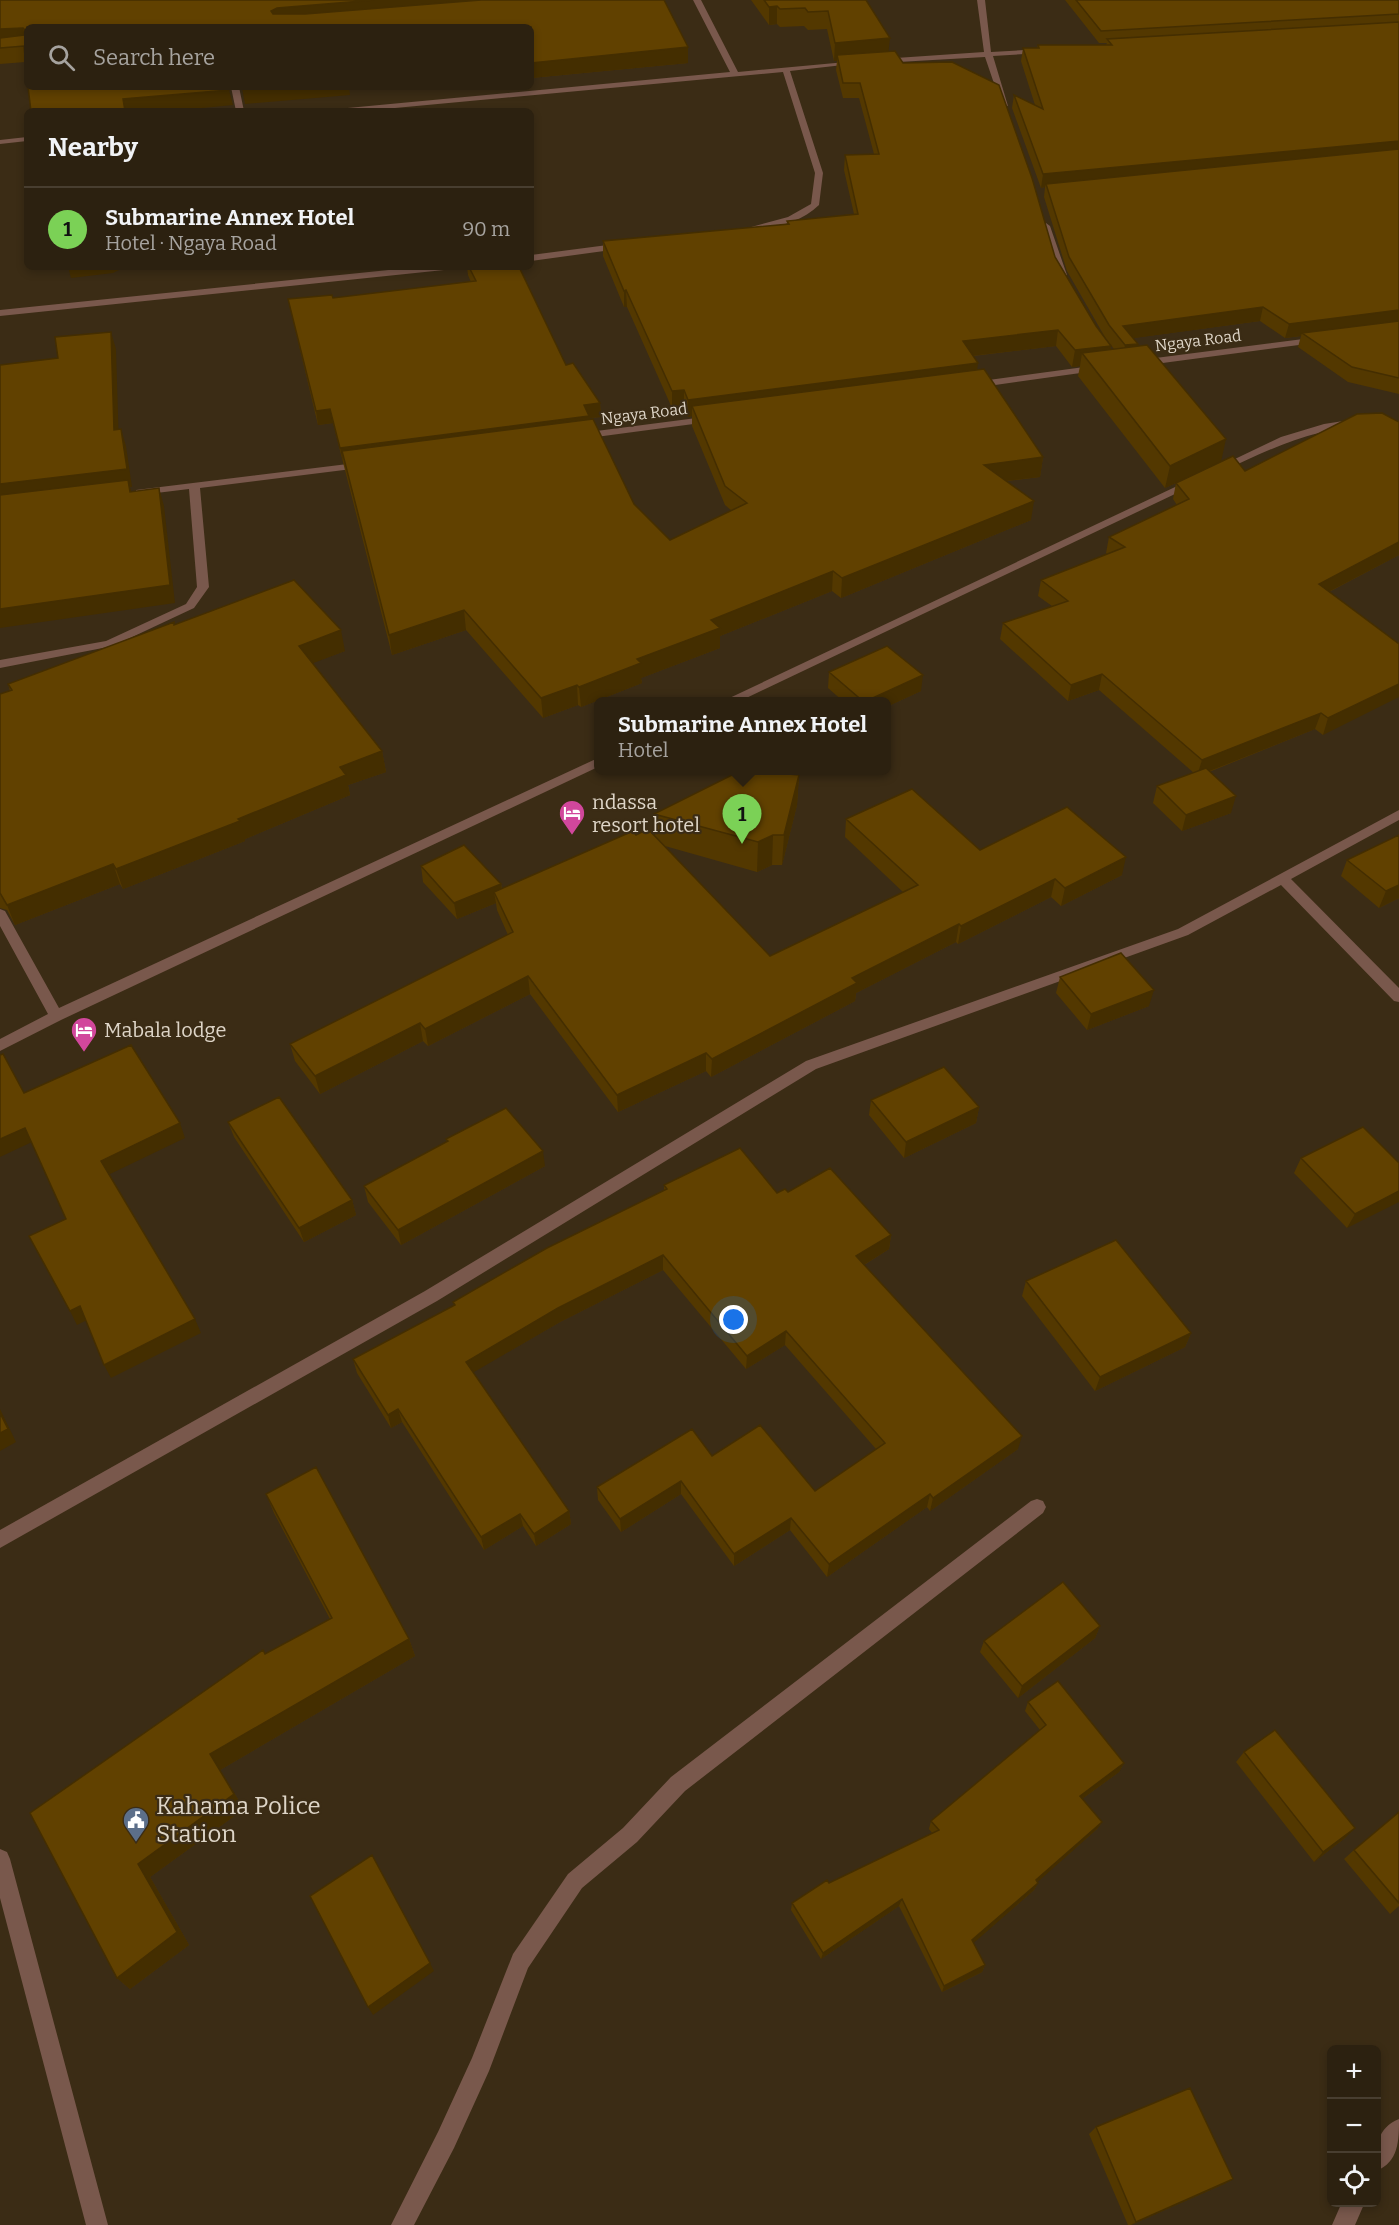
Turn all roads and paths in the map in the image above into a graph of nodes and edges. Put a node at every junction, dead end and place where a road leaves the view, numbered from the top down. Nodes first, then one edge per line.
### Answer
1 (697, 0) edge
2 (981, 0) edge
3 (1047, 51) edge
4 (988, 54) junction
5 (877, 61) edge
6 (865, 62) edge
7 (786, 70) junction
8 (735, 74) junction
9 (236, 90) edge
10 (239, 108) edge
11 (369, 108) edge
12 (1010, 119) edge
13 (24, 139) edge
14 (0, 142) edge
15 (1043, 216) edge
16 (741, 230) edge
17 (629, 245) edge
18 (534, 258) edge
19 (415, 270) edge
20 (1066, 282) edge
21 (0, 313) edge
22 (1329, 339) edge
23 (1131, 364) edge
24 (1108, 367) edge
25 (965, 386) edge
26 (728, 417) edge
27 (1399, 425) edge
28 (574, 437) edge
29 (372, 464) edge
30 (194, 485) junction
31 (126, 493) edge
32 (0, 664) edge
33 (738, 697) edge
34 (594, 764) edge
35 (1399, 814) edge
36 (1282, 878) junction
37 (0, 914) edge
38 (1399, 997) edge
39 (56, 1016) junction
40 (0, 1046) edge
41 (1037, 1507) dead end
42 (0, 1540) edge
43 (0, 1859) edge
44 (1399, 2130) edge
45 (1381, 2155) edge
46 (1352, 2207) edge
47 (97, 2225) edge
48 (402, 2225) edge
49 (1343, 2225) edge

1 - 8 street
2 - 4 street
3 - 4 street
4 - 5 street
4 - 12 street
6 - 7 street
7 - 8 street
7 - 16 street
8 - 11 street
9 - 10 street
13 - 14 street
15 - 20 street
17 - 18 street
19 - 21 street
22 - 23 street, Ngaya Road
24 - 25 street
26 - 28 street, Ngaya Road
27 - 33 street
29 - 30 street
30 - 31 street
30 - 32 street
34 - 39 street
35 - 36 street
36 - 38 street
36 - 42 street
37 - 39 street
39 - 40 street
41 - 48 street
43 - 47 street
44 - 45 street
46 - 49 street

